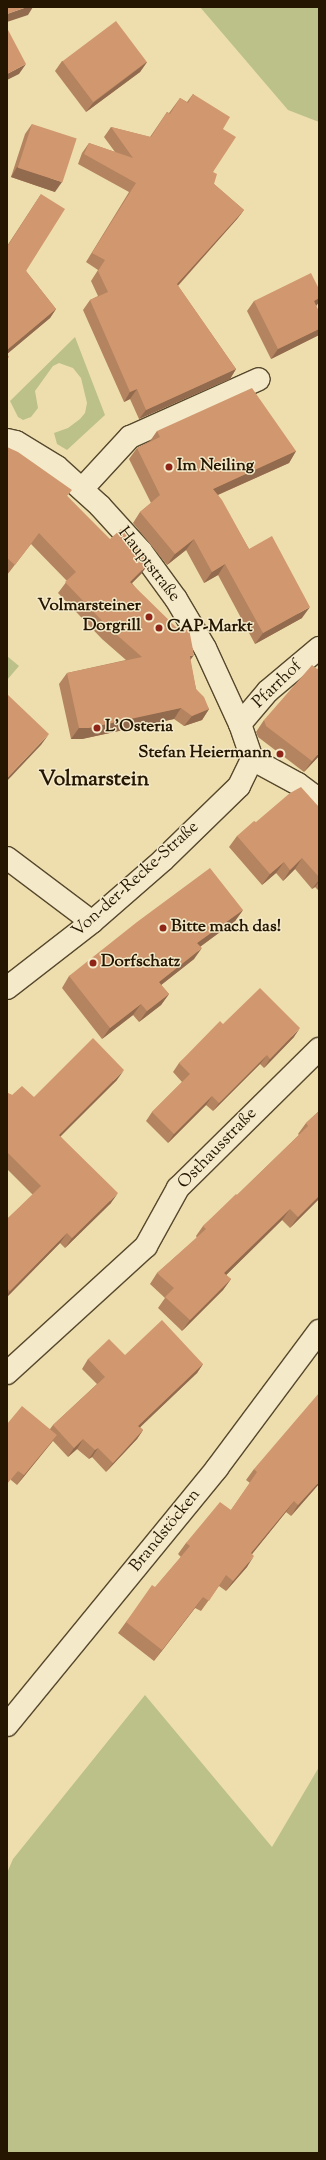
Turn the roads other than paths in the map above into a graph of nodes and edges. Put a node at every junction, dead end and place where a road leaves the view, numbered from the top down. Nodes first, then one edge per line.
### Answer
1 (259, 380) dead end
2 (7, 440) edge
3 (82, 489) junction
4 (319, 648) edge
5 (240, 724) junction
6 (252, 759) junction
7 (309, 785) edge
8 (319, 800) edge
9 (7, 858) edge
10 (92, 922) junction
11 (7, 988) edge
12 (319, 1049) edge
13 (319, 1332) edge
14 (7, 1373) edge
15 (7, 1724) edge

1 - 3 street
2 - 3 street, Hauptstraße
3 - 5 street, Hauptstraße
4 - 5 street, Pfarrhof
5 - 6 street, Hauptstraße
6 - 7 street
6 - 10 street, Von-der-Recke-Straße
7 - 8 street
9 - 10 street
10 - 11 street, Von-der-Recke-Straße
12 - 14 street, Osthausstraße
13 - 15 street, Brandstöcken

